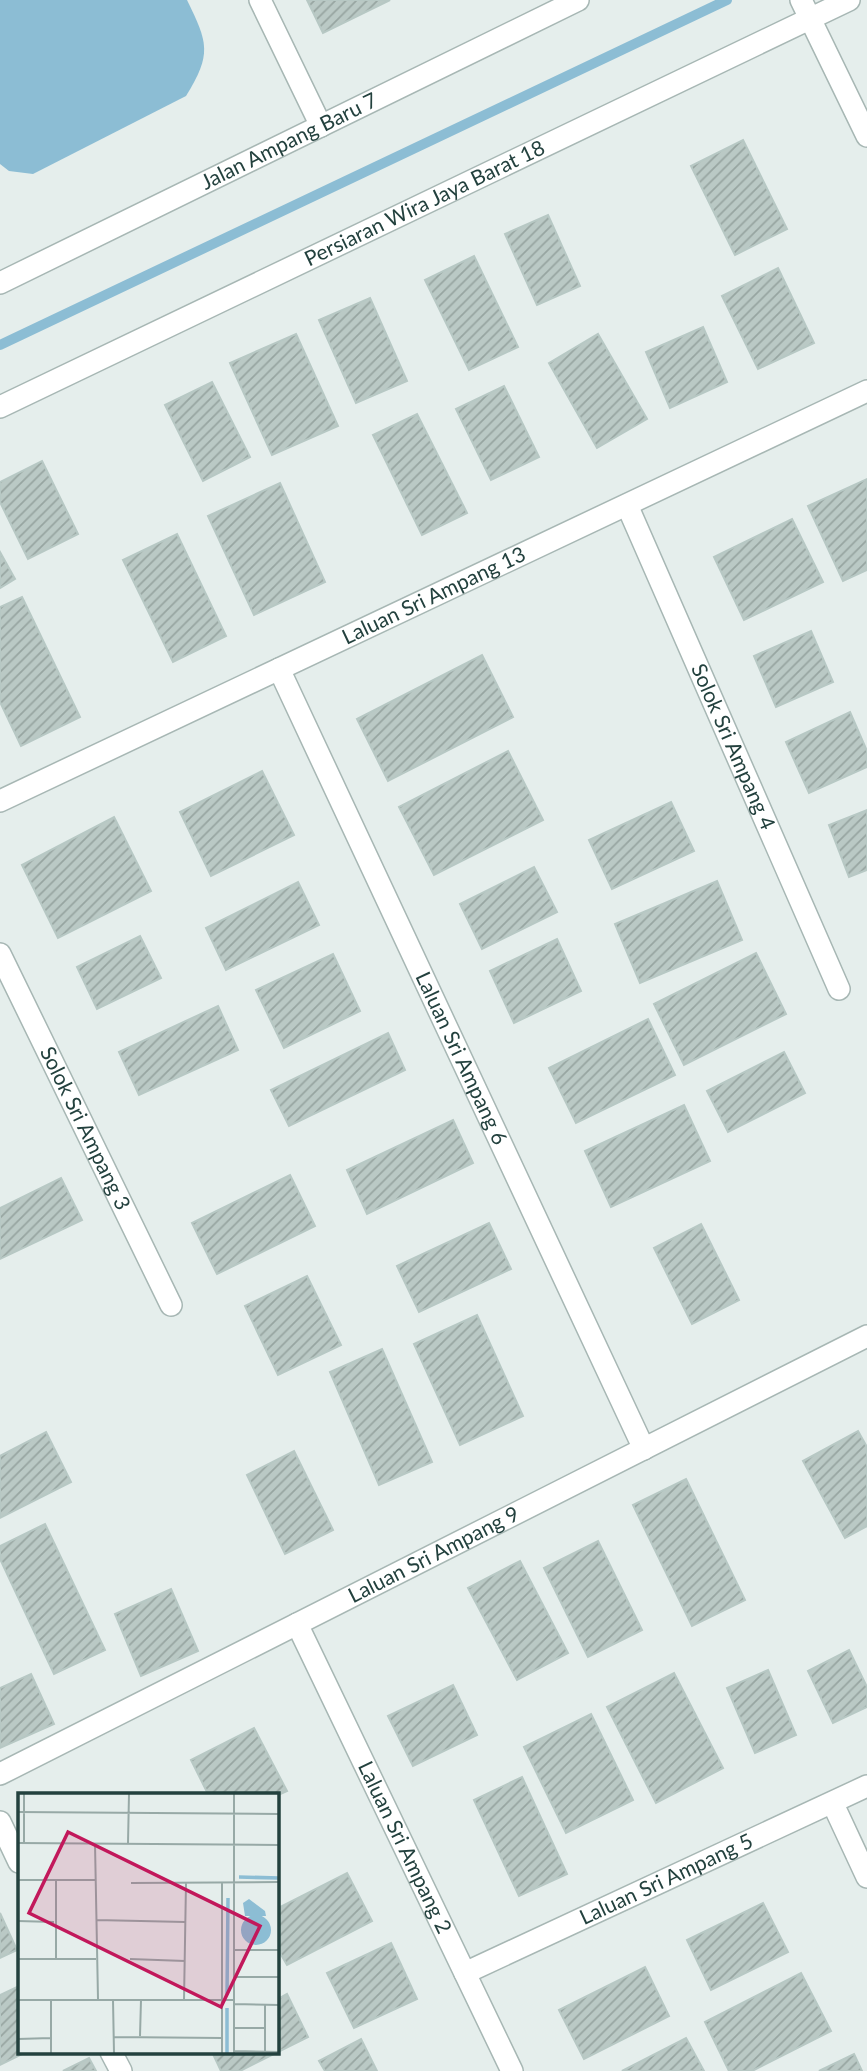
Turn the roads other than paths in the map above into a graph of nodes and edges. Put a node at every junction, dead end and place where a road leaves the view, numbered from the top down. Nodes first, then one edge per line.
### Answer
1 (260, 0) edge
2 (578, 0) edge
3 (849, 0) edge
4 (554, 6) edge
5 (806, 10) edge
6 (321, 126) junction
7 (867, 136) edge
8 (0, 283) edge
9 (867, 391) edge
10 (0, 407) edge
11 (627, 505) junction
12 (279, 669) junction
13 (0, 801) edge
14 (0, 954) edge
15 (839, 989) dead end
16 (171, 1305) dead end
17 (867, 1336) edge
18 (644, 1449) junction
19 (297, 1624) junction
20 (0, 1774) edge
21 (867, 1786) edge
22 (833, 1804) junction
23 (0, 1822) edge
24 (18, 1860) edge
25 (867, 1877) edge
26 (465, 1973) junction
27 (112, 2054) edge
28 (121, 2071) edge
29 (512, 2071) edge

1 - 6 street
2 - 4 street, Jalan Ampang Baru 7
3 - 5 street, Persiaran Wira Jaya Barat 18
4 - 6 street, Jalan Ampang Baru 7
5 - 7 street
5 - 10 street, Persiaran Wira Jaya Barat 18
6 - 8 street, Jalan Ampang Baru 7
9 - 11 street, Laluan Sri Ampang 13
11 - 12 street, Laluan Sri Ampang 13
11 - 15 street, Solok Sri Ampang 4
12 - 13 street, Laluan Sri Ampang 13
12 - 18 street, Laluan Sri Ampang 6
14 - 16 street, Solok Sri Ampang 3
17 - 18 street, Laluan Sri Ampang 9
18 - 19 street, Laluan Sri Ampang 9
19 - 20 street, Laluan Sri Ampang 9
19 - 26 street, Laluan Sri Ampang 2
21 - 22 street, Laluan Sri Ampang 5
22 - 25 street
22 - 26 street, Laluan Sri Ampang 5
23 - 24 street
26 - 29 street, Laluan Sri Ampang 2
27 - 28 street

